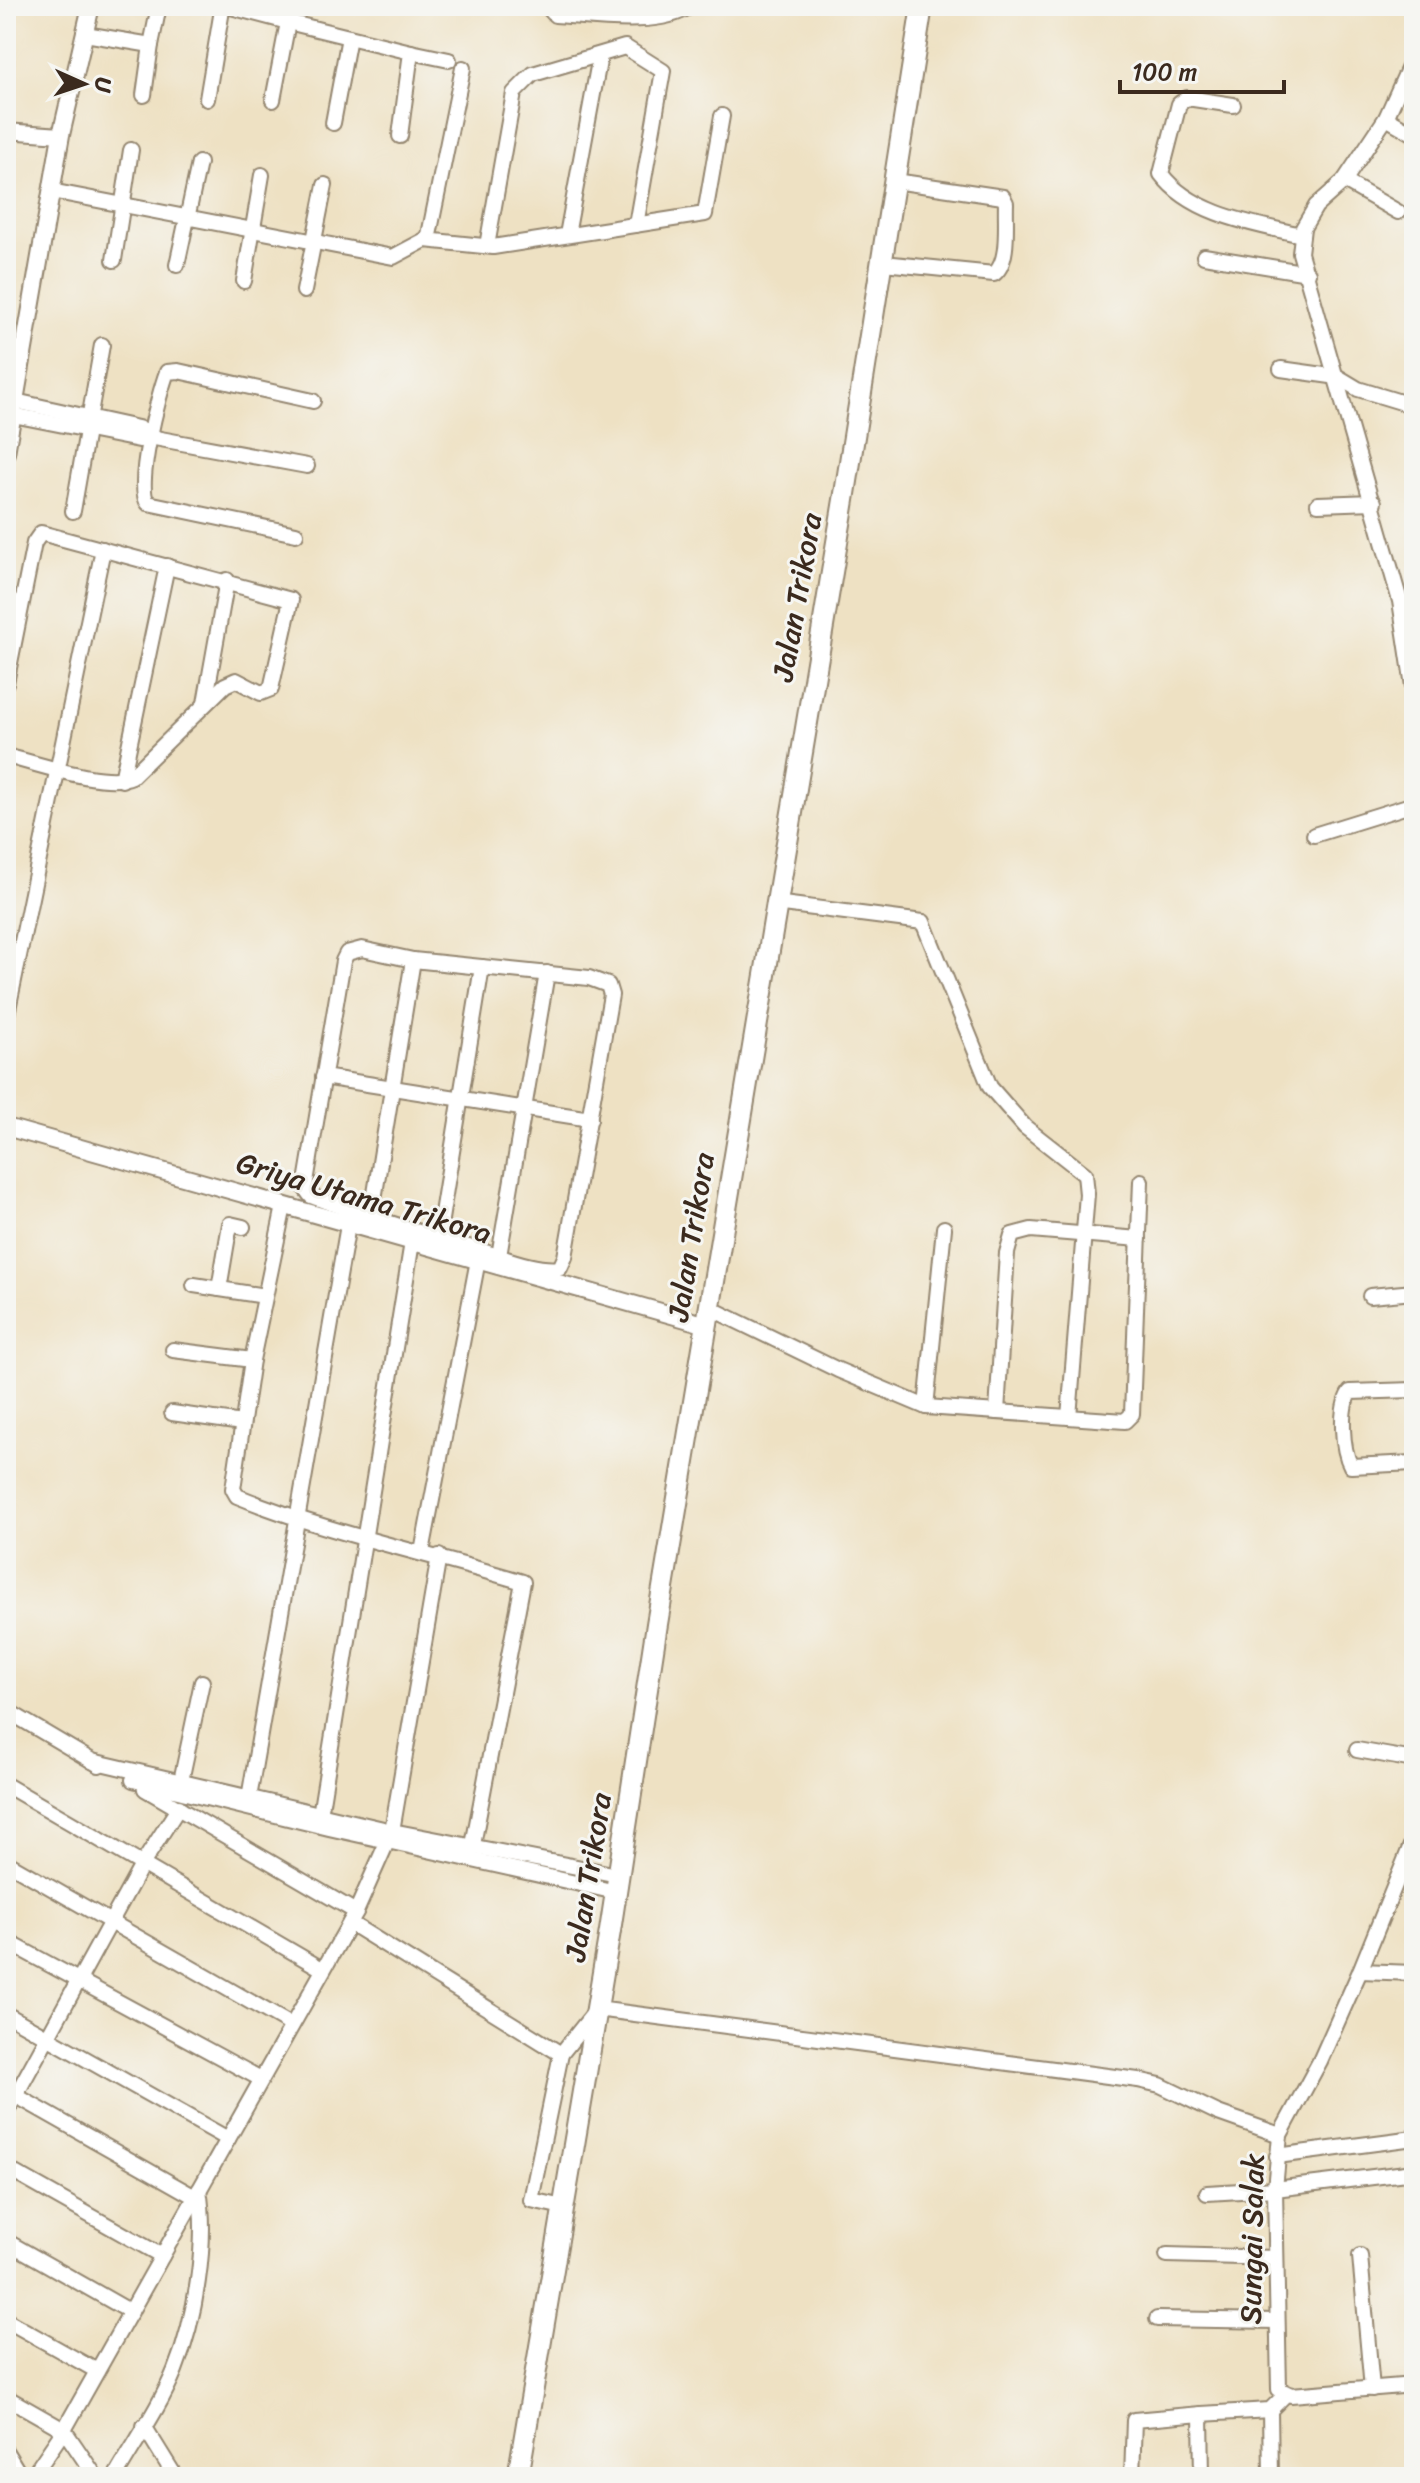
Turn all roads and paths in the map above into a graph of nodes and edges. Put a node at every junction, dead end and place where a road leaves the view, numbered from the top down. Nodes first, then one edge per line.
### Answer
1 (91, 6) edge
2 (159, 6) edge
3 (219, 6) edge
4 (227, 6) edge
5 (547, 6) edge
6 (922, 6) edge
7 (685, 8) edge
8 (617, 12) edge
9 (288, 22) junction
10 (85, 34) junction
11 (349, 37) junction
12 (151, 45) junction
13 (411, 52) junction
14 (600, 56) junction
15 (1414, 56) edge
16 (449, 60) dead end
17 (463, 68) dead end
18 (144, 95) dead end
19 (207, 99) dead end
20 (273, 100) dead end
21 (1233, 105) dead end
22 (722, 116) dead end
23 (1386, 118) junction
24 (333, 123) dead end
25 (6, 131) edge
26 (1414, 134) edge
27 (61, 135) junction
28 (400, 136) dead end
29 (131, 150) dead end
30 (199, 163) dead end
31 (262, 175) dead end
32 (895, 181) junction
33 (1344, 181) junction
34 (325, 185) dead end
35 (51, 191) junction
36 (124, 204) junction
37 (1398, 212) dead end
38 (187, 216) junction
39 (636, 225) junction
40 (253, 231) junction
41 (567, 235) junction
42 (1302, 235) junction
43 (428, 240) junction
44 (312, 242) junction
45 (487, 246) junction
46 (1204, 256) dead end
47 (114, 260) dead end
48 (883, 263) junction
49 (177, 265) dead end
50 (1308, 273) junction
51 (244, 281) dead end
52 (304, 291) dead end
53 (102, 345) dead end
54 (14, 361) edge
55 (1281, 369) dead end
56 (1338, 377) junction
57 (313, 401) dead end
58 (1414, 406) edge
59 (14, 408) junction
60 (87, 424) junction
61 (152, 437) junction
62 (6, 453) edge
63 (307, 466) dead end
64 (1374, 502) junction
65 (1318, 504) dead end
66 (73, 511) dead end
67 (296, 534) dead end
68 (103, 549) junction
69 (167, 566) junction
70 (227, 580) junction
71 (6, 683) edge
72 (1414, 693) edge
73 (205, 704) junction
74 (6, 756) edge
75 (57, 768) junction
76 (122, 780) junction
77 (1414, 804) edge
78 (1314, 835) dead end
79 (775, 903) junction
80 (413, 960) junction
81 (482, 967) junction
82 (547, 973) junction
83 (10, 976) edge
84 (6, 1019) edge
85 (323, 1077) junction
86 (392, 1088) junction
87 (460, 1099) junction
88 (525, 1109) junction
89 (590, 1119) junction
90 (6, 1127) edge
91 (1141, 1181) dead end
92 (284, 1206) junction
93 (371, 1218) junction
94 (348, 1225) junction
95 (243, 1227) dead end
96 (944, 1228) dead end
97 (1082, 1235) junction
98 (1139, 1239) junction
99 (412, 1242) junction
100 (437, 1243) junction
101 (499, 1256) junction
102 (478, 1260) junction
103 (194, 1285) dead end
104 (219, 1289) junction
105 (1414, 1292) edge
106 (265, 1296) junction
107 (1370, 1296) dead end
108 (708, 1316) junction
109 (173, 1350) dead end
110 (252, 1360) junction
111 (1414, 1390) edge
112 (926, 1407) junction
113 (997, 1412) junction
114 (172, 1413) dead end
115 (1069, 1417) junction
116 (242, 1423) junction
117 (1414, 1463) edge
118 (296, 1520) junction
119 (363, 1538) junction
120 (422, 1552) junction
121 (439, 1556) junction
122 (202, 1682) dead end
123 (6, 1710) edge
124 (1357, 1750) dead end
125 (1414, 1760) edge
126 (92, 1761) junction
127 (120, 1776) junction
128 (181, 1781) junction
129 (6, 1785) edge
130 (249, 1798) junction
131 (179, 1807) junction
132 (320, 1815) junction
133 (390, 1836) junction
134 (1414, 1838) edge
135 (473, 1845) junction
136 (6, 1862) edge
137 (143, 1863) junction
138 (617, 1883) junction
139 (353, 1917) junction
140 (111, 1923) junction
141 (6, 1941) edge
142 (322, 1969) junction
143 (1360, 1971) junction
144 (1414, 1973) edge
145 (79, 1981) junction
146 (597, 2009) junction
147 (6, 2014) edge
148 (291, 2025) junction
149 (48, 2038) junction
150 (561, 2054) junction
151 (261, 2079) junction
152 (11, 2092) edge
153 (6, 2113) edge
154 (1280, 2135) junction
155 (1414, 2138) edge
156 (228, 2139) junction
157 (1277, 2156) junction
158 (6, 2168) edge
159 (1414, 2172) edge
160 (1275, 2189) junction
161 (197, 2193) junction
162 (1207, 2193) dead end
163 (563, 2207) junction
164 (6, 2241) edge
165 (1167, 2255) dead end
166 (162, 2256) junction
167 (1360, 2256) dead end
168 (1276, 2258) junction
169 (131, 2312) junction
170 (1157, 2319) dead end
171 (6, 2320) edge
172 (1277, 2321) junction
173 (97, 2371) junction
174 (1414, 2385) edge
175 (1372, 2389) junction
176 (1286, 2394) junction
177 (6, 2397) edge
178 (1270, 2410) junction
179 (1201, 2414) junction
180 (144, 2426) junction
181 (64, 2430) junction
182 (6, 2452) edge
183 (175, 2476) edge
184 (21, 2477) edge
185 (32, 2477) edge
186 (96, 2477) edge
187 (115, 2477) edge
188 (518, 2477) edge
189 (1132, 2477) edge
190 (1202, 2477) edge
191 (1271, 2477) edge

1 - 10 street
2 - 12 street
3 - 19 street
4 - 9 street
5 - 8 street
6 - 32 main road, Jalan Trikora
7 - 8 street
9 - 11 street
9 - 20 street
10 - 12 street
10 - 27 street
11 - 13 street
11 - 24 street
12 - 18 street
13 - 16 street
13 - 28 street
14 - 39 street
14 - 41 street
14 - 45 street
15 - 23 street
17 - 43 street
21 - 42 street
22 - 39 street
23 - 26 street
23 - 33 street
25 - 27 street
27 - 35 street
29 - 36 street
30 - 38 street
31 - 40 street
32 - 48 main road, Jalan Trikora
32 - 48 street
33 - 37 street
33 - 42 street
34 - 44 street
35 - 36 street
35 - 54 street
36 - 38 street
36 - 47 street
38 - 40 street
38 - 49 street
39 - 41 street
40 - 44 street
40 - 51 street
41 - 45 street
42 - 50 street
43 - 44 street
43 - 45 street
44 - 52 street
46 - 50 street
48 - 79 main road, Jalan Trikora
50 - 56 street
53 - 60 street
54 - 59 street
55 - 56 street
56 - 58 street
56 - 64 street
57 - 61 street
59 - 60 street
59 - 62 street
60 - 61 street
60 - 66 street
61 - 63 street
61 - 67 street
64 - 65 street
64 - 72 street
68 - 69 street
68 - 71 street
68 - 75 street
69 - 70 street
69 - 76 street
70 - 73 street
70 - 73 street
73 - 76 street
74 - 75 street
75 - 76 street
75 - 83 street
77 - 78 street
79 - 97 street
79 - 108 main road, Jalan Trikora
80 - 81 street
80 - 85 street
80 - 86 street
81 - 82 street
81 - 87 street
82 - 88 street
82 - 89 street
83 - 84 street
85 - 86 street
85 - 93 street
86 - 87 street
86 - 93 street
87 - 88 street
87 - 100 street
88 - 89 street
88 - 101 street
89 - 101 street
90 - 92 street, Griya Utama Trikora
91 - 98 street
92 - 94 street, Griya Utama Trikora
92 - 106 street
93 - 100 street
94 - 99 street, Griya Utama Trikora
94 - 118 street
95 - 104 street
96 - 112 street
97 - 98 street
97 - 113 street
97 - 115 street
98 - 115 street
99 - 100 street, Griya Utama Trikora
99 - 119 street
100 - 101 street
100 - 102 street, Griya Utama Trikora
102 - 108 street, Griya Utama Trikora
102 - 120 street
103 - 104 street
104 - 106 street
105 - 107 street
106 - 110 street
108 - 112 street
108 - 138 main road, Jalan Trikora
109 - 110 street
110 - 116 street
111 - 117 street
112 - 113 street
113 - 115 street
114 - 116 street
116 - 118 street
118 - 119 street
118 - 130 street
119 - 120 street
119 - 132 street
120 - 121 street
121 - 133 street
121 - 135 street
122 - 128 street
123 - 126 street
124 - 125 street
126 - 127 street
126 - 128 street
127 - 131 street
127 - 133 street
128 - 130 street
129 - 137 street
130 - 132 street
131 - 137 street
131 - 139 street
132 - 133 street
133 - 135 street
133 - 138 street
133 - 139 street
134 - 143 street, Sungai Salak
135 - 138 street
136 - 140 street
137 - 140 street
137 - 142 street
138 - 146 main road, Jalan Trikora
139 - 142 street
139 - 150 street
140 - 145 street
140 - 148 street
141 - 145 street
142 - 148 street
143 - 144 street
143 - 154 street, Sungai Salak
145 - 149 street
145 - 151 street
146 - 150 street
146 - 154 street
146 - 163 main road, Jalan Trikora
147 - 149 street
148 - 151 street
149 - 152 street
149 - 156 street
150 - 163 street
151 - 156 street
152 - 153 street
152 - 161 street
154 - 157 street, Sungai Salak
155 - 157 street
156 - 161 street
157 - 160 street, Sungai Salak
158 - 166 street
159 - 160 street
160 - 162 street
160 - 168 street, Sungai Salak
161 - 166 street
161 - 180 street
163 - 188 main road, Jalan Trikora
164 - 169 street
165 - 168 street
166 - 169 street
167 - 175 street
168 - 172 street, Sungai Salak
169 - 173 street
170 - 172 street
171 - 173 street
172 - 176 street, Sungai Salak
173 - 181 street
174 - 175 street
175 - 176 street
176 - 178 street
177 - 181 street
178 - 179 street
178 - 191 street
179 - 189 street
179 - 190 street
180 - 183 street
180 - 187 street
181 - 185 street
181 - 186 street
182 - 184 street

